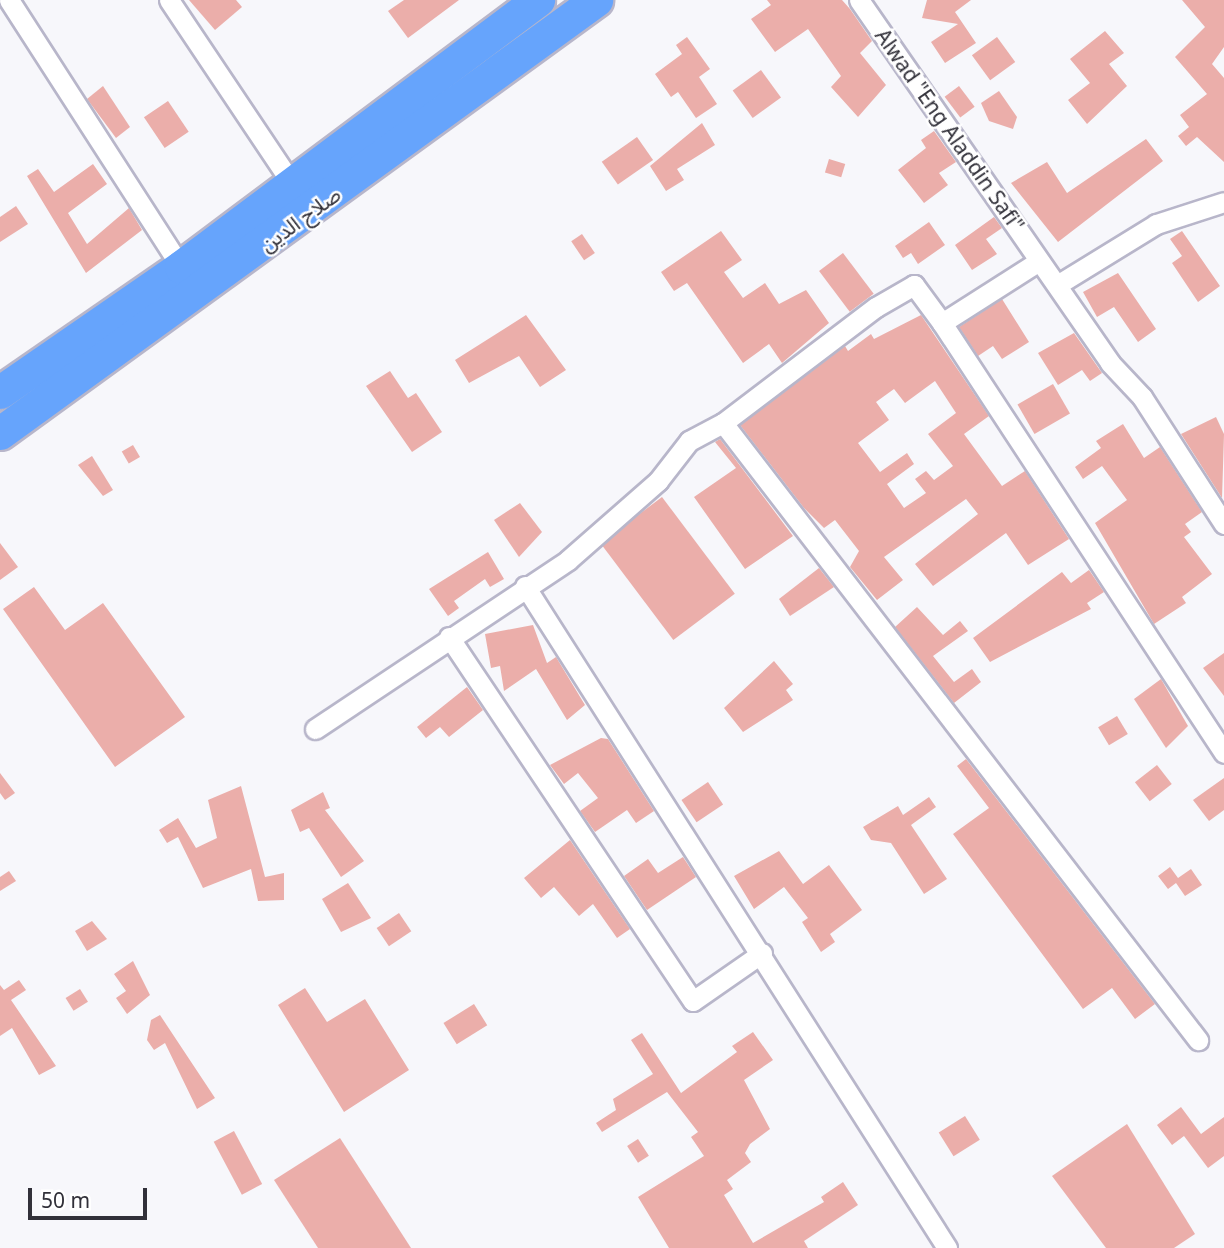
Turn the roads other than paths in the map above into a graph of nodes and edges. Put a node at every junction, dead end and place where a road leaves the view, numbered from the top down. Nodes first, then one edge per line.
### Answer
1 (9, 0) edge
2 (169, 0) edge
3 (538, 0) edge
4 (596, 0) edge
5 (859, 0) edge
6 (290, 181) junction
7 (1224, 202) edge
8 (232, 224) junction
9 (247, 257) junction
10 (1040, 261) junction
11 (181, 267) junction
12 (1057, 285) junction
13 (942, 323) junction
14 (0, 392) edge
15 (723, 423) junction
16 (0, 433) edge
17 (1224, 524) edge
18 (525, 586) junction
19 (449, 637) junction
20 (315, 729) dead end
21 (1224, 753) edge
22 (762, 953) junction
23 (1198, 1040) dead end
24 (947, 1248) edge

1 - 11 street
2 - 6 street
3 - 6 highway, صلاح الدين
4 - 9 highway, صلاح الدين
5 - 10 street, Alwad "Eng Aladdin Safi"
6 - 8 highway, صلاح الدين
7 - 12 street
8 - 9 highway
8 - 11 highway, صلاح الدين
9 - 16 highway, صلاح الدين
10 - 12 street, Alwad "Eng Aladdin Safi"
10 - 13 street
11 - 14 highway, صلاح الدين
12 - 17 street, Alwad "Eng Aladdin Safi"
13 - 15 street
13 - 21 street
15 - 18 street
15 - 23 street
18 - 19 street
18 - 22 street
19 - 20 street
19 - 22 street
22 - 24 street

